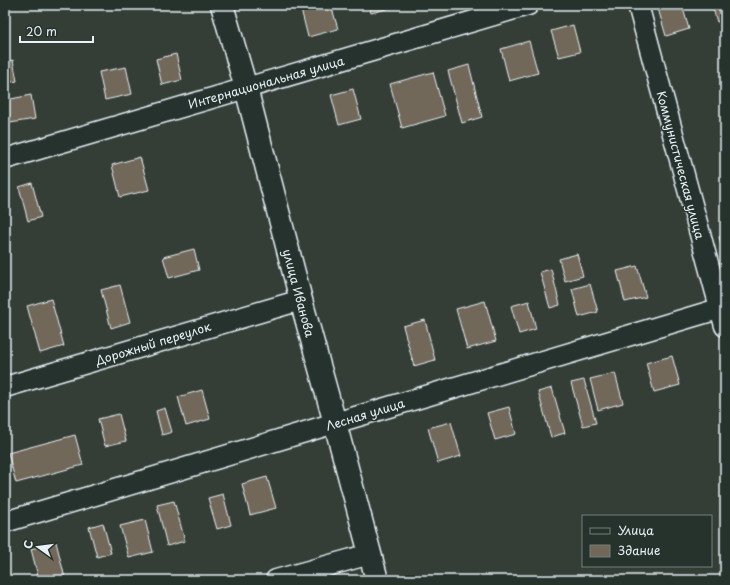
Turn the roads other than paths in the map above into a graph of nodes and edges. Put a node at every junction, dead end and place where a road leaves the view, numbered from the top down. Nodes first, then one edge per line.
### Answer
1 (222, 5) edge
2 (528, 5) edge
3 (638, 5) edge
4 (246, 88) junction
5 (5, 159) edge
6 (300, 300) junction
7 (723, 314) edge
8 (5, 387) edge
9 (335, 423) junction
10 (5, 522) edge
11 (370, 554) junction
12 (276, 580) edge
13 (377, 580) edge

1 - 4 street, улица Иванова
2 - 4 street, Интернациональная улица
3 - 7 street, Коммунистическая улица
4 - 5 street, Интернациональная улица
4 - 6 street, улица Иванова
6 - 8 street, Дорожный переулок
6 - 9 street, улица Иванова
7 - 9 street, Лесная улица
9 - 10 street, Лесная улица
9 - 11 street, улица Иванова
11 - 12 street
11 - 13 street, улица Иванова

